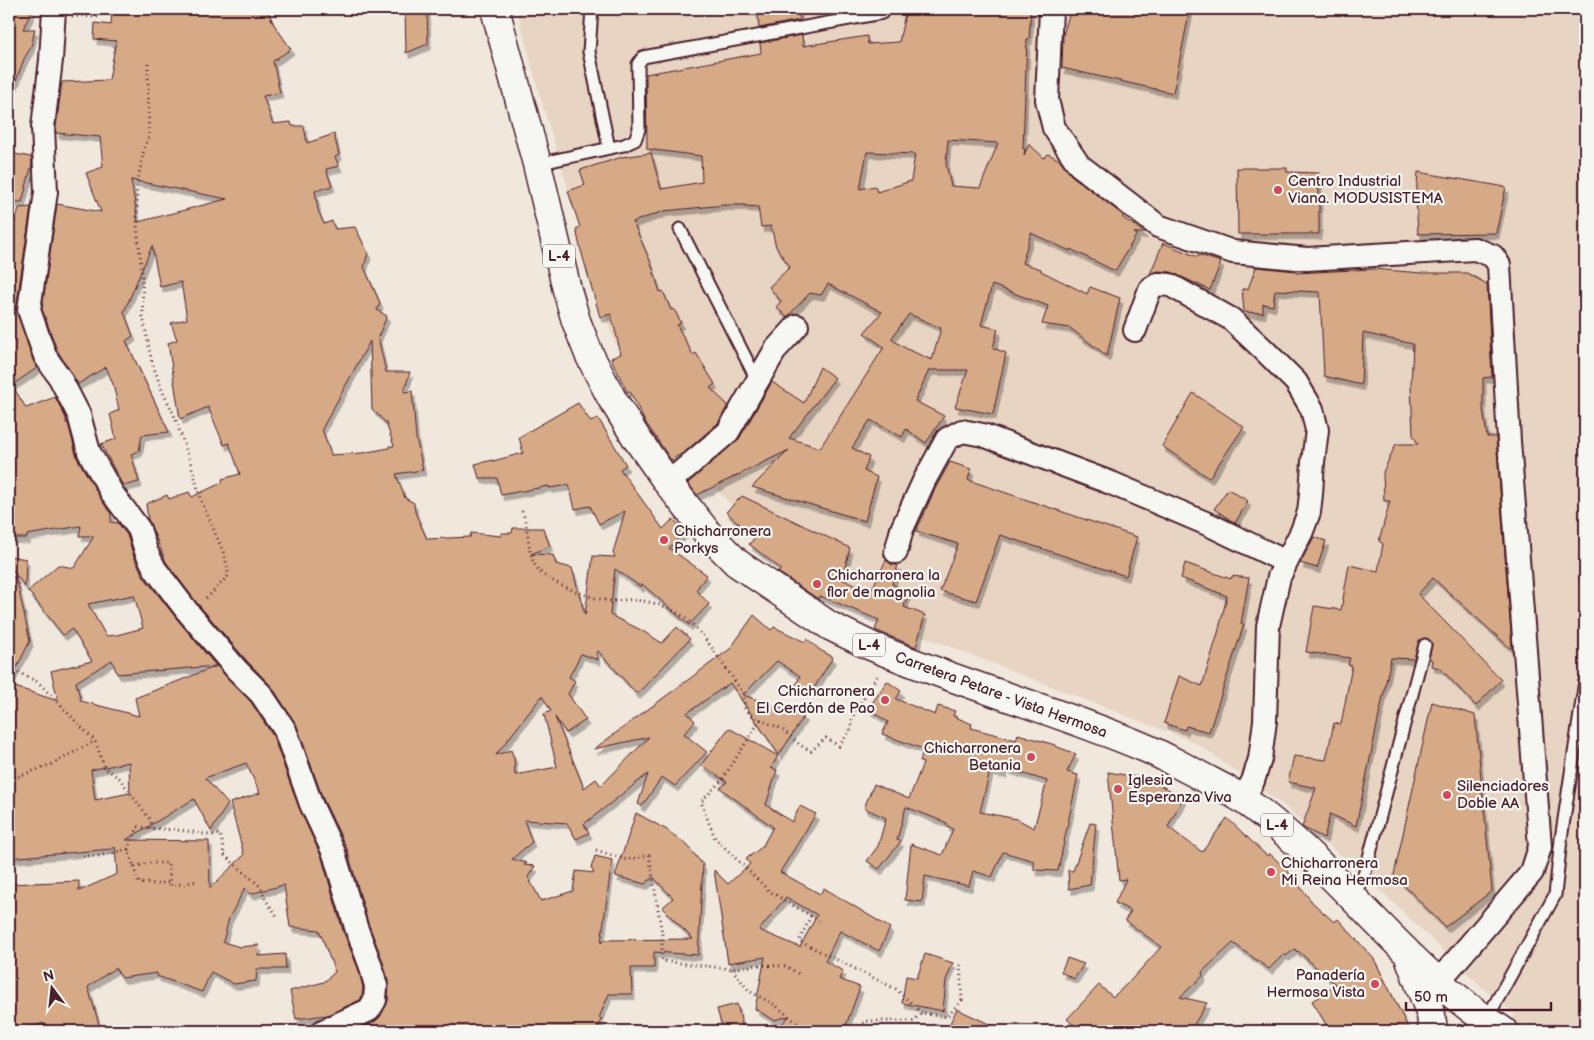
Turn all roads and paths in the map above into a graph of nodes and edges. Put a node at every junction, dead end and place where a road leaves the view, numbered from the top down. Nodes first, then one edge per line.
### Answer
1 (495, 9) edge
2 (592, 9) edge
3 (1051, 9) edge
4 (54, 13) edge
5 (882, 13) dead end
6 (102, 17) dead end
7 (148, 63) dead end
8 (609, 148) junction
9 (536, 164) junction
10 (680, 229) dead end
11 (797, 326) dead end
12 (1135, 330) dead end
13 (757, 380) junction
14 (668, 483) junction
15 (522, 512) dead end
16 (896, 552) dead end
17 (1286, 562) junction
18 (187, 611) junction
19 (1425, 644) dead end
20 (890, 654) junction
21 (9, 668) edge
22 (1585, 681) edge
23 (761, 719) junction
24 (95, 741) junction
25 (9, 780) edge
26 (1242, 799) junction
27 (151, 828) junction
28 (128, 849) junction
29 (596, 850) dead end
30 (83, 856) dead end
31 (134, 867) junction
32 (198, 881) dead end
33 (170, 882) junction
34 (1356, 899) junction
35 (276, 916) dead end
36 (812, 916) junction
37 (819, 921) dead end
38 (1409, 955) junction
39 (960, 961) dead end
40 (732, 969) junction
41 (799, 974) dead end
42 (1438, 982) junction
43 (922, 1013) junction
44 (1495, 1026) edge
45 (323, 1031) edge
46 (807, 1031) edge
47 (857, 1031) edge
48 (1433, 1031) edge

1 - 9 main road, Carretera Petare - Vista Hermosa / L-4
2 - 8 lane
3 - 42 street
4 - 6 path
4 - 18 street
5 - 8 lane
7 - 18 path
8 - 9 lane
9 - 14 main road, Carretera Petare - Vista Hermosa / L-4
10 - 13 lane
11 - 13 street
12 - 17 street
13 - 14 street
14 - 20 main road, Carretera Petare - Vista Hermosa / L-4
15 - 23 path
16 - 17 street
17 - 26 street
18 - 45 street
19 - 34 lane
20 - 23 path
20 - 26 main road, Carretera Petare - Vista Hermosa / L-4
21 - 24 path
22 - 44 lane
23 - 36 path
24 - 25 path
24 - 27 path
26 - 34 main road, Carretera Petare - Vista Hermosa / L-4
27 - 28 path
27 - 35 path
28 - 30 path
28 - 31 path
29 - 40 path
31 - 33 path
31 - 33 path
32 - 33 path
34 - 38 main road, Carretera Petare - Vista Hermosa / L-4
36 - 37 path
36 - 43 path
38 - 42 main road, Carretera Petare - Vista Hermosa / L-4
38 - 48 main road
39 - 43 path
40 - 41 path
40 - 46 path
42 - 44 main road, Carretera Petare - Vista Hermosa / L-4
43 - 47 path

